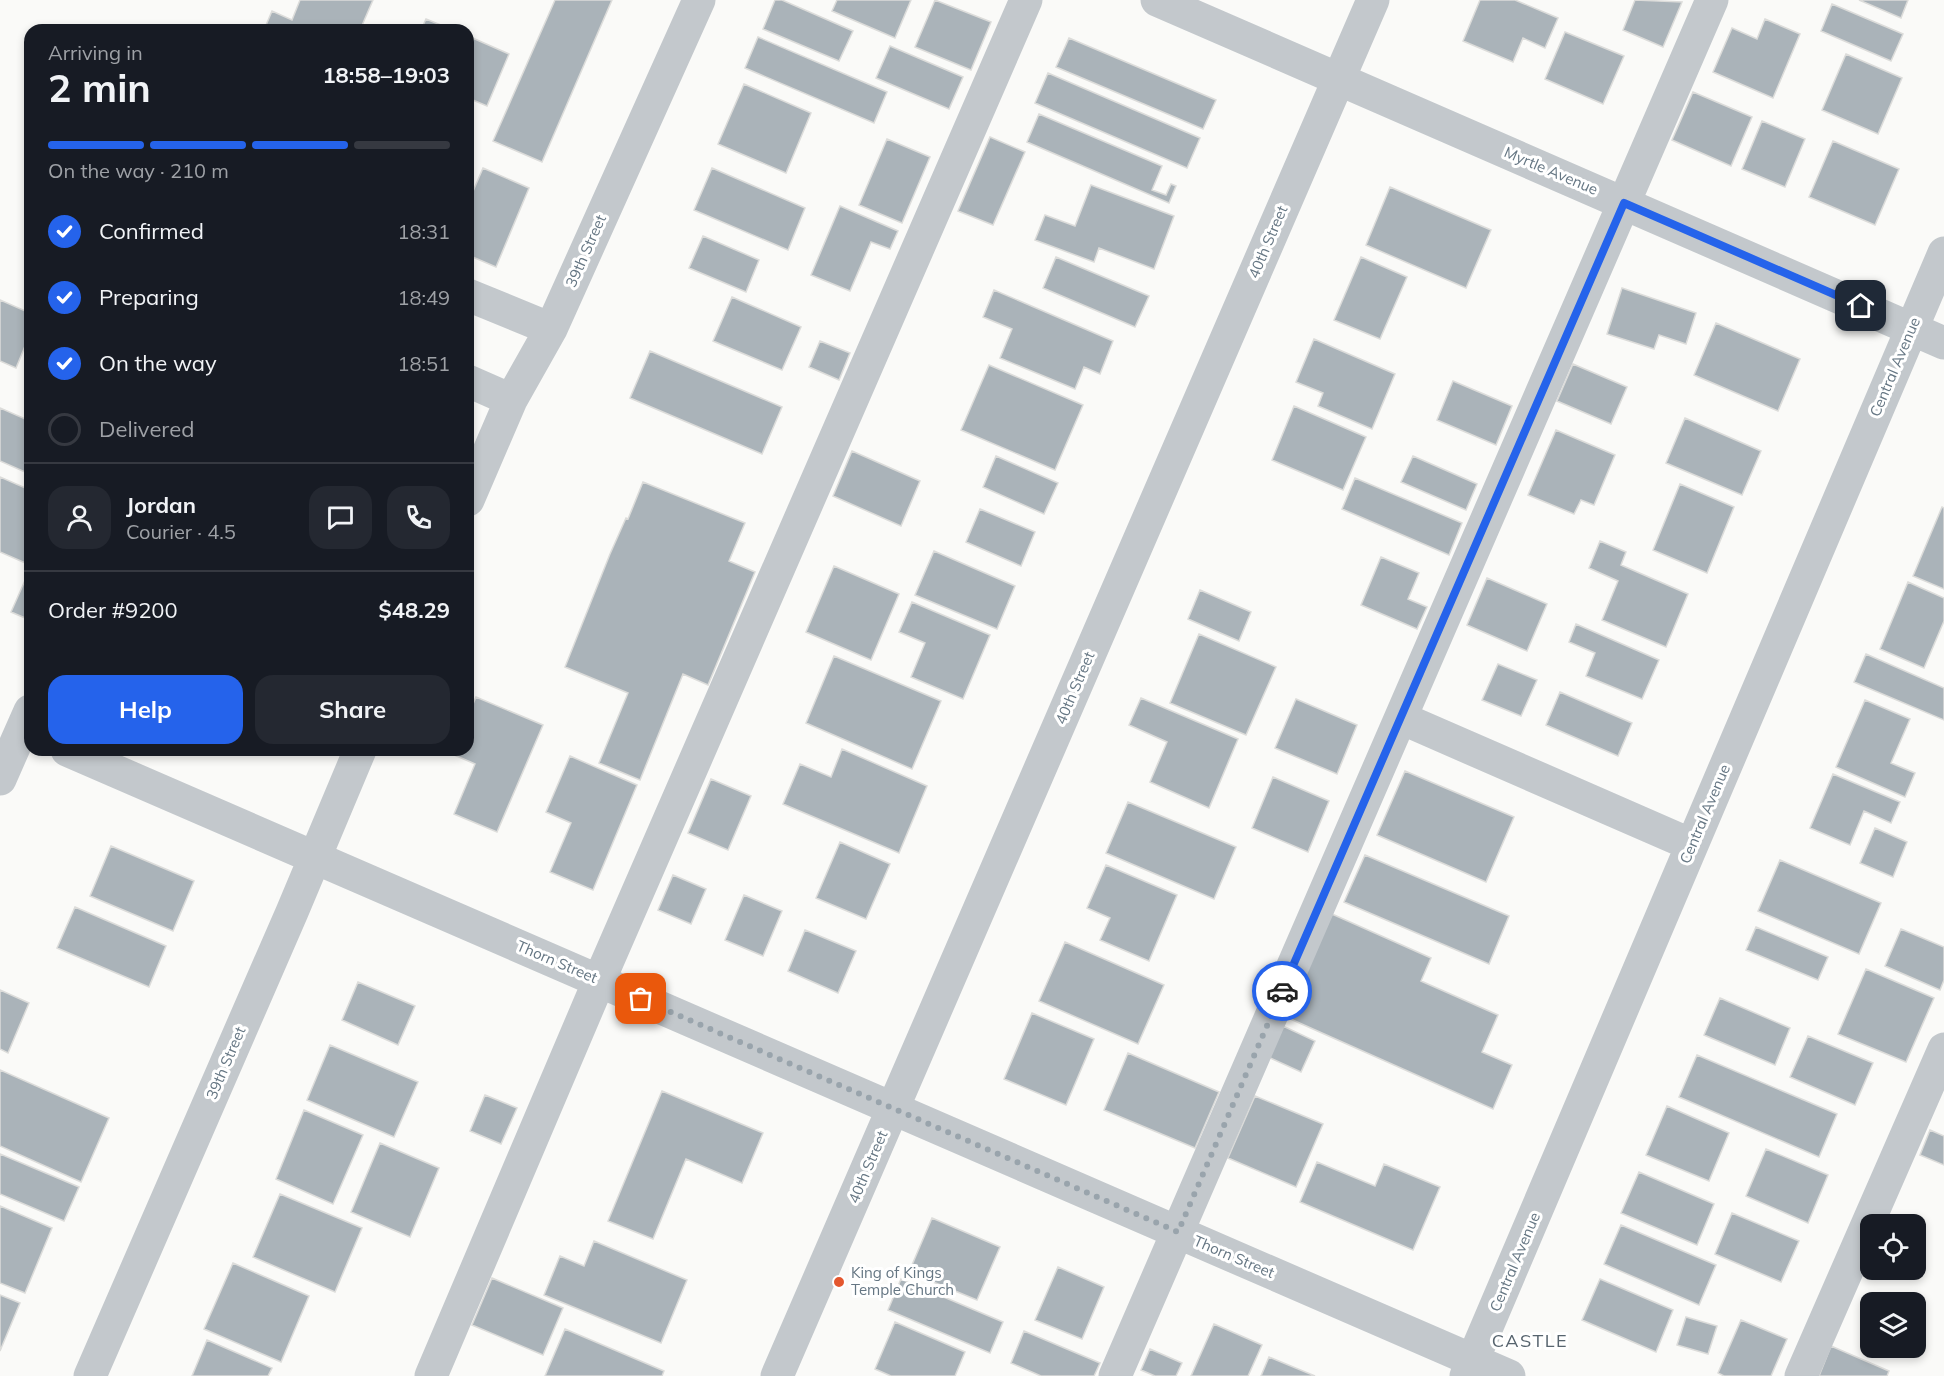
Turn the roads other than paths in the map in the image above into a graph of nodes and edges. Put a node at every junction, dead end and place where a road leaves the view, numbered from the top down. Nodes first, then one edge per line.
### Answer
1 (699, 0) edge
2 (1026, 0) edge
3 (1157, 0) edge
4 (1373, 0) edge
5 (1712, 0) edge
6 (1338, 79) junction
7 (1624, 203) junction
8 (1944, 252) edge
9 (474, 297) edge
10 (1911, 328) junction
11 (551, 329) junction
12 (1944, 343) edge
13 (474, 384) edge
14 (511, 400) junction
15 (474, 486) edge
16 (1401, 718) junction
17 (20, 724) edge
18 (81, 756) edge
19 (357, 756) edge
20 (0, 779) edge
21 (1692, 845) junction
22 (314, 857) junction
23 (599, 981) junction
24 (1944, 1049) edge
25 (893, 1109) junction
26 (1178, 1232) junction
27 (1469, 1368) edge
28 (90, 1376) edge
29 (430, 1376) edge
30 (777, 1376) edge
31 (1115, 1376) edge
32 (1509, 1376) edge
33 (1801, 1376) edge

1 - 11 street, 39th Street
2 - 23 street
3 - 6 street, Myrtle Avenue
4 - 6 street, 40th Street
5 - 7 street
6 - 7 street, Myrtle Avenue
6 - 25 street, 40th Street
7 - 10 street, Myrtle Avenue
7 - 16 street
8 - 10 street, Central Avenue
9 - 11 street
10 - 12 street, Myrtle Avenue
10 - 21 street, Central Avenue
11 - 14 street, 39th Street
13 - 14 street
14 - 15 street, 39th Street
16 - 21 street
16 - 26 street
17 - 20 street
18 - 22 street, Thorn Street
19 - 22 street, 39th Street
21 - 27 street, Central Avenue
22 - 23 street, Thorn Street
22 - 28 street, 39th Street
23 - 25 street, Thorn Street
23 - 29 street
24 - 33 street
25 - 26 street, Thorn Street
25 - 30 street, 40th Street
26 - 27 street, Thorn Street
26 - 31 street
27 - 32 street, Thorn Street

